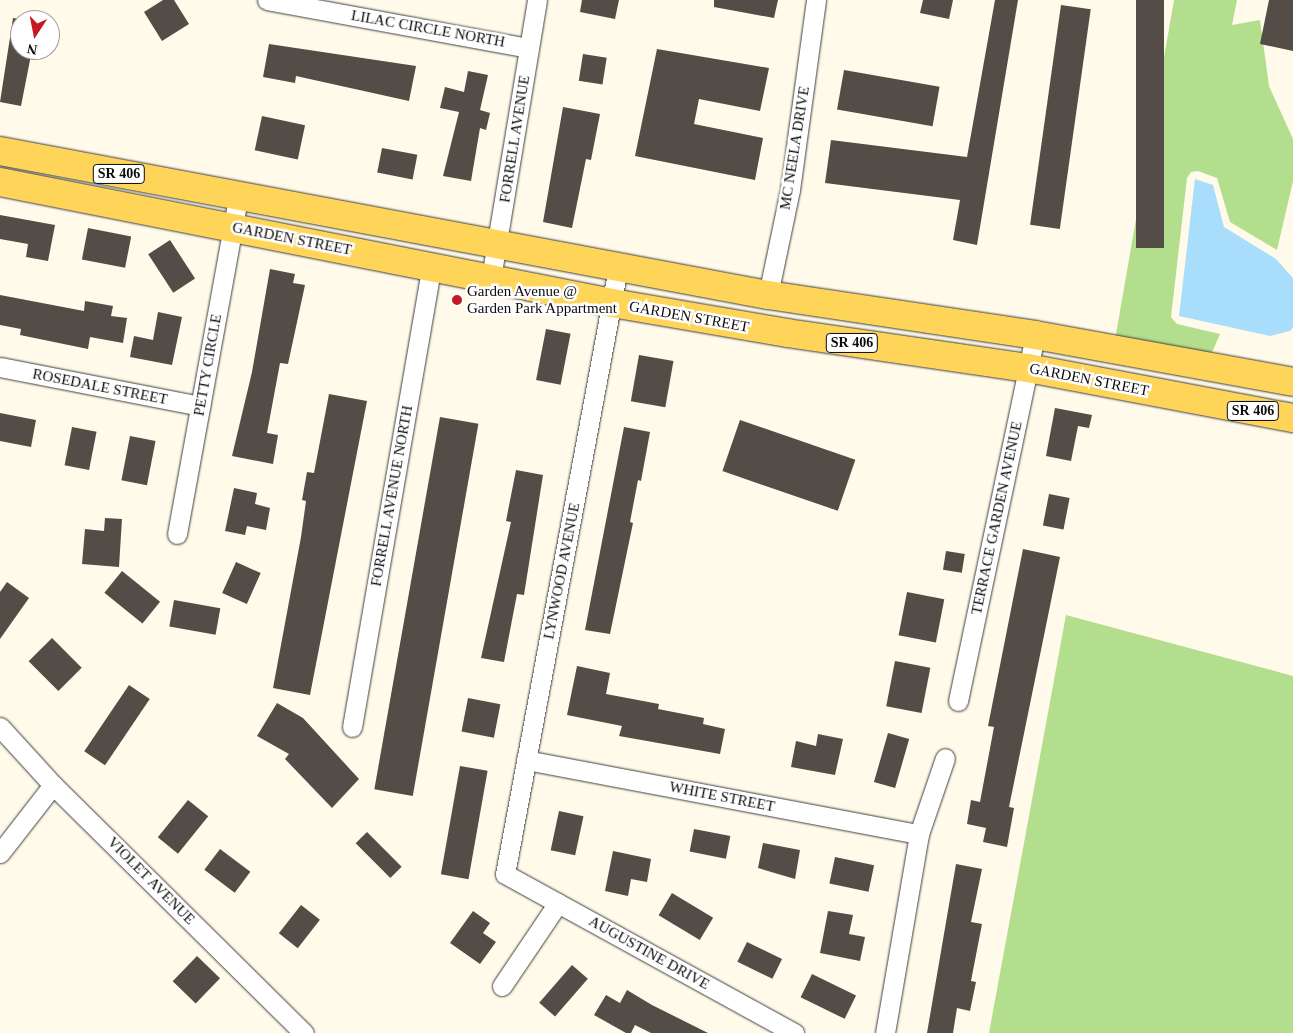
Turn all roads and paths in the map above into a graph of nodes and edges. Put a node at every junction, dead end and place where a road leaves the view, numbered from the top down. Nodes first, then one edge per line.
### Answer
1 (267, 0) edge
2 (537, 0) edge
3 (816, 0) edge
4 (529, 48) junction
5 (0, 151) edge
6 (0, 182) edge
7 (238, 197) junction
8 (233, 228) junction
9 (497, 247) junction
10 (432, 266) junction
11 (618, 268) junction
12 (491, 278) junction
13 (768, 296) junction
14 (612, 303) junction
15 (1035, 335) junction
16 (0, 367) edge
17 (1028, 368) junction
18 (1293, 382) edge
19 (200, 406) junction
20 (1293, 418) edge
21 (177, 534) dead end
22 (958, 702) dead end
23 (0, 727) edge
24 (352, 727) dead end
25 (945, 758) dead end
26 (526, 760) junction
27 (53, 784) junction
28 (919, 834) junction
29 (0, 853) edge
30 (505, 874) joint
31 (558, 903) junction
32 (502, 986) dead end
33 (304, 1033) edge
34 (794, 1033) edge
35 (885, 1033) edge

1 - 4 street, LILAC CIRCLE NORTH
2 - 4 street, FORRELL AVENUE
3 - 13 street, MC NEELA DRIVE
4 - 9 street, FORRELL AVENUE
5 - 7 main road, GARDEN STREET / SR 406
6 - 8 main road, GARDEN STREET / SR 406
7 - 8 street, PETTY CIRCLE
7 - 9 main road, GARDEN STREET / SR 406
8 - 10 main road, GARDEN STREET / SR 406
8 - 19 street, PETTY CIRCLE
9 - 11 main road, GARDEN STREET / SR 406
9 - 12 street, FORRELL AVENUE
10 - 12 main road, GARDEN STREET / SR 406
10 - 24 street, FORRELL AVENUE NORTH
11 - 13 main road, GARDEN STREET / SR 406
11 - 14 street, LYNWOOD AVENUE
12 - 14 main road, GARDEN STREET / SR 406
13 - 15 main road, GARDEN STREET / SR 406
14 - 17 main road, GARDEN STREET / SR 406
14 - 26 street, LYNWOOD AVENUE
15 - 17 street, TERRACE GARDEN AVENUE
15 - 18 main road, GARDEN STREET / SR 406
16 - 19 street, ROSEDALE STREET
17 - 20 main road, GARDEN STREET / SR 406
17 - 22 street, TERRACE GARDEN AVENUE
19 - 21 street, PETTY CIRCLE
23 - 27 street, VIOLET AVENUE
25 - 28 street
26 - 28 street, WHITE STREET
26 - 30 street, LYNWOOD AVENUE
27 - 29 street
27 - 33 street, VIOLET AVENUE
28 - 35 street
30 - 31 street, AUGUSTINE DRIVE
31 - 32 street
31 - 34 street, AUGUSTINE DRIVE

